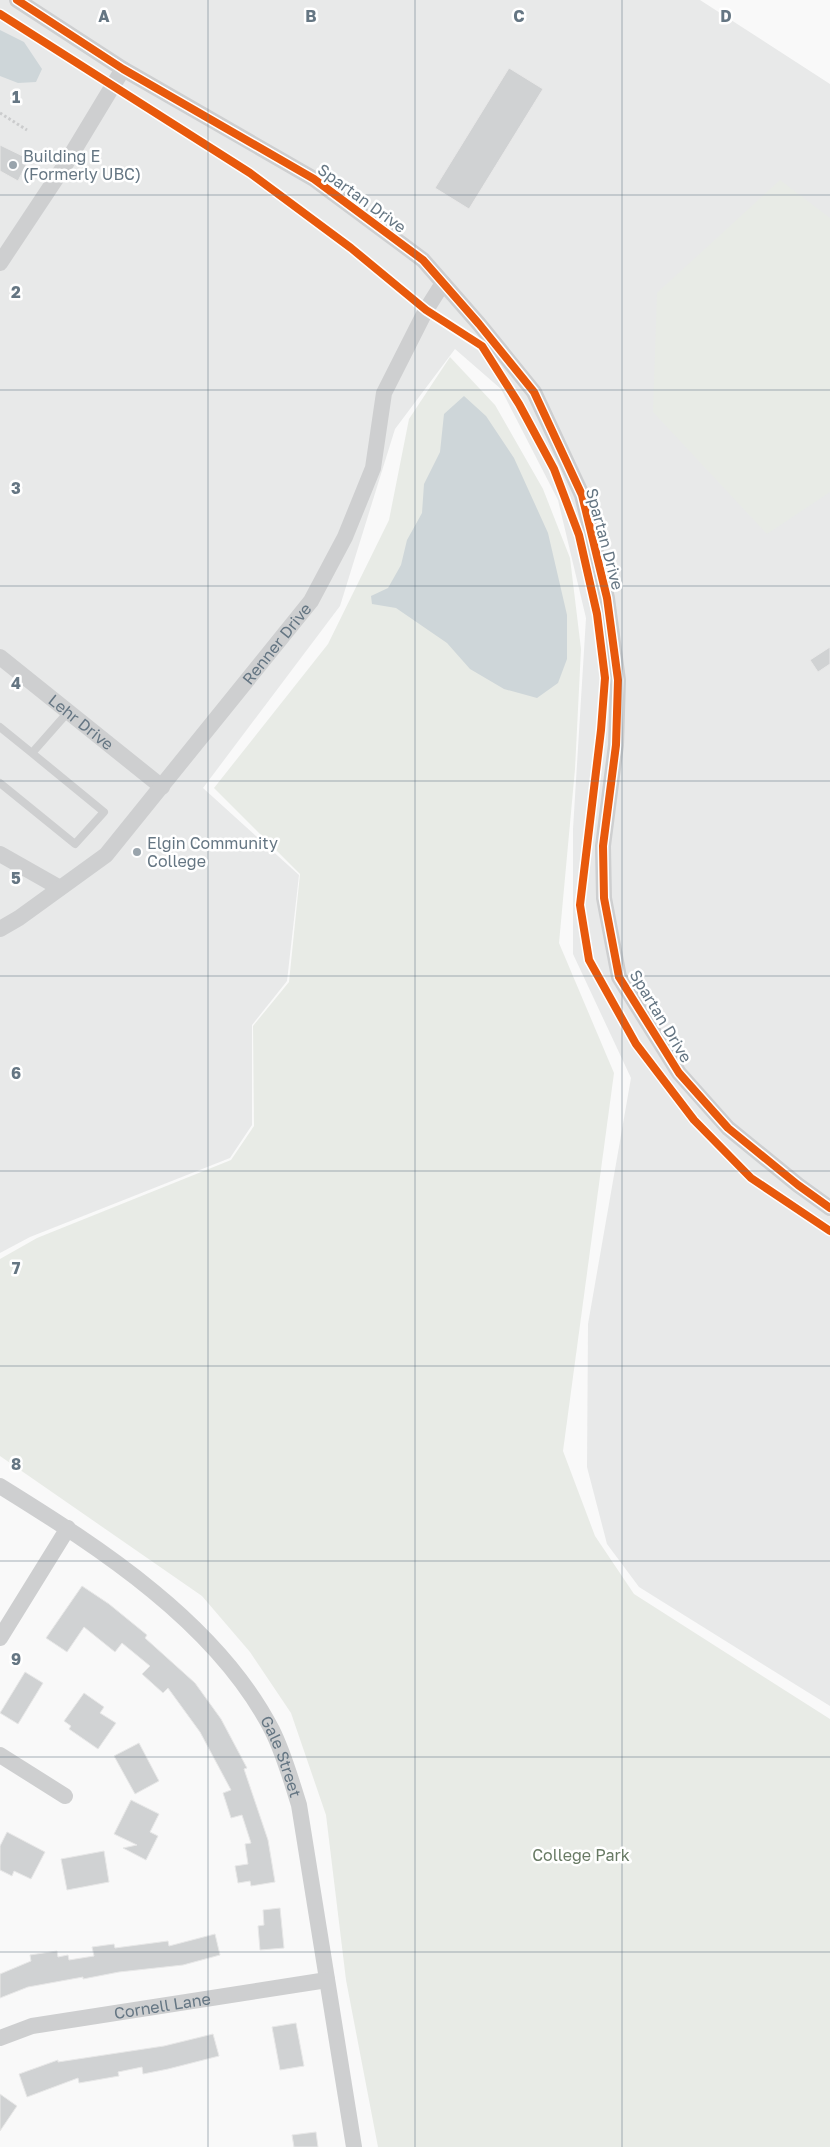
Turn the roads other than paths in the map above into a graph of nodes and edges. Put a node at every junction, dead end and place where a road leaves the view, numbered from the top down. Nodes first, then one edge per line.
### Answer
1 (17, 0) edge
2 (123, 69) junction
3 (0, 263) edge
4 (444, 283) junction
5 (0, 657) edge
6 (69, 711) junction
7 (0, 727) edge
8 (32, 753) junction
9 (0, 783) edge
10 (162, 786) junction
11 (0, 854) edge
12 (60, 888) junction
13 (0, 929) edge
14 (830, 1208) edge
15 (0, 1486) edge
16 (68, 1528) junction
17 (0, 1638) edge
18 (0, 1754) edge
19 (65, 1796) dead end
20 (327, 1980) junction
21 (0, 2038) edge
22 (354, 2147) edge

1 - 2 street, Spartan Drive
2 - 3 street
2 - 4 street, Spartan Drive
4 - 10 street, Renner Drive
4 - 14 street, Spartan Drive
5 - 6 street, Lehr Drive
6 - 8 lane
6 - 10 street, Lehr Drive
7 - 8 lane
8 - 9 lane
10 - 12 street, Renner Drive
11 - 12 street
12 - 13 street, Renner Drive
15 - 16 street, Gale Street
16 - 17 street
16 - 20 street, Gale Street
18 - 19 street
20 - 21 street, Cornell Lane
20 - 22 street, Gale Street

